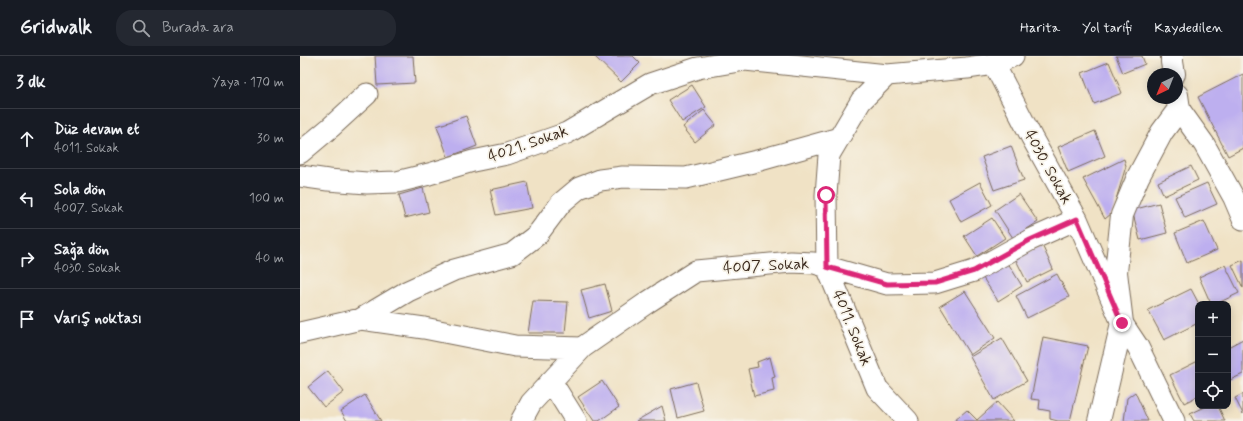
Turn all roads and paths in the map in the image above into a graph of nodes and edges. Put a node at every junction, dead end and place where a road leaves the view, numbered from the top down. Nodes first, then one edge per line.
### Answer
1 (1014, 56) edge
2 (1172, 56) edge
3 (737, 58) edge
4 (994, 64) junction
5 (1173, 68) edge
6 (887, 75) junction
7 (367, 94) dead end
8 (1177, 104) edge
9 (1179, 104) edge
10 (839, 138) junction
11 (300, 153) edge
12 (300, 176) edge
13 (1077, 219) junction
14 (1243, 219) edge
15 (827, 267) junction
16 (361, 319) junction
17 (1122, 323) junction
18 (300, 333) edge
19 (582, 348) junction
20 (551, 381) junction
21 (521, 421) edge
22 (576, 421) edge
23 (908, 421) edge
24 (1099, 421) edge
25 (1174, 421) edge

1 - 4 street, 4021. Sokak
2 - 5 street
3 - 6 street, 4021. Sokak
3 - 12 street, 4021. Sokak
4 - 6 street, 4021. Sokak
4 - 13 street, 4030. Sokak
6 - 10 street, 4011. Sokak
7 - 11 street
8 - 17 street
9 - 14 street
10 - 15 street, 4011. Sokak
10 - 16 street
13 - 15 street, 4007. Sokak
13 - 17 street, 4030. Sokak
15 - 19 street, 4007. Sokak
15 - 23 street, 4011. Sokak
16 - 18 street
16 - 19 street
17 - 24 street
17 - 25 street, 4030. Sokak
19 - 20 street, 4007. Sokak
20 - 21 street, 4007. Sokak
20 - 22 street

